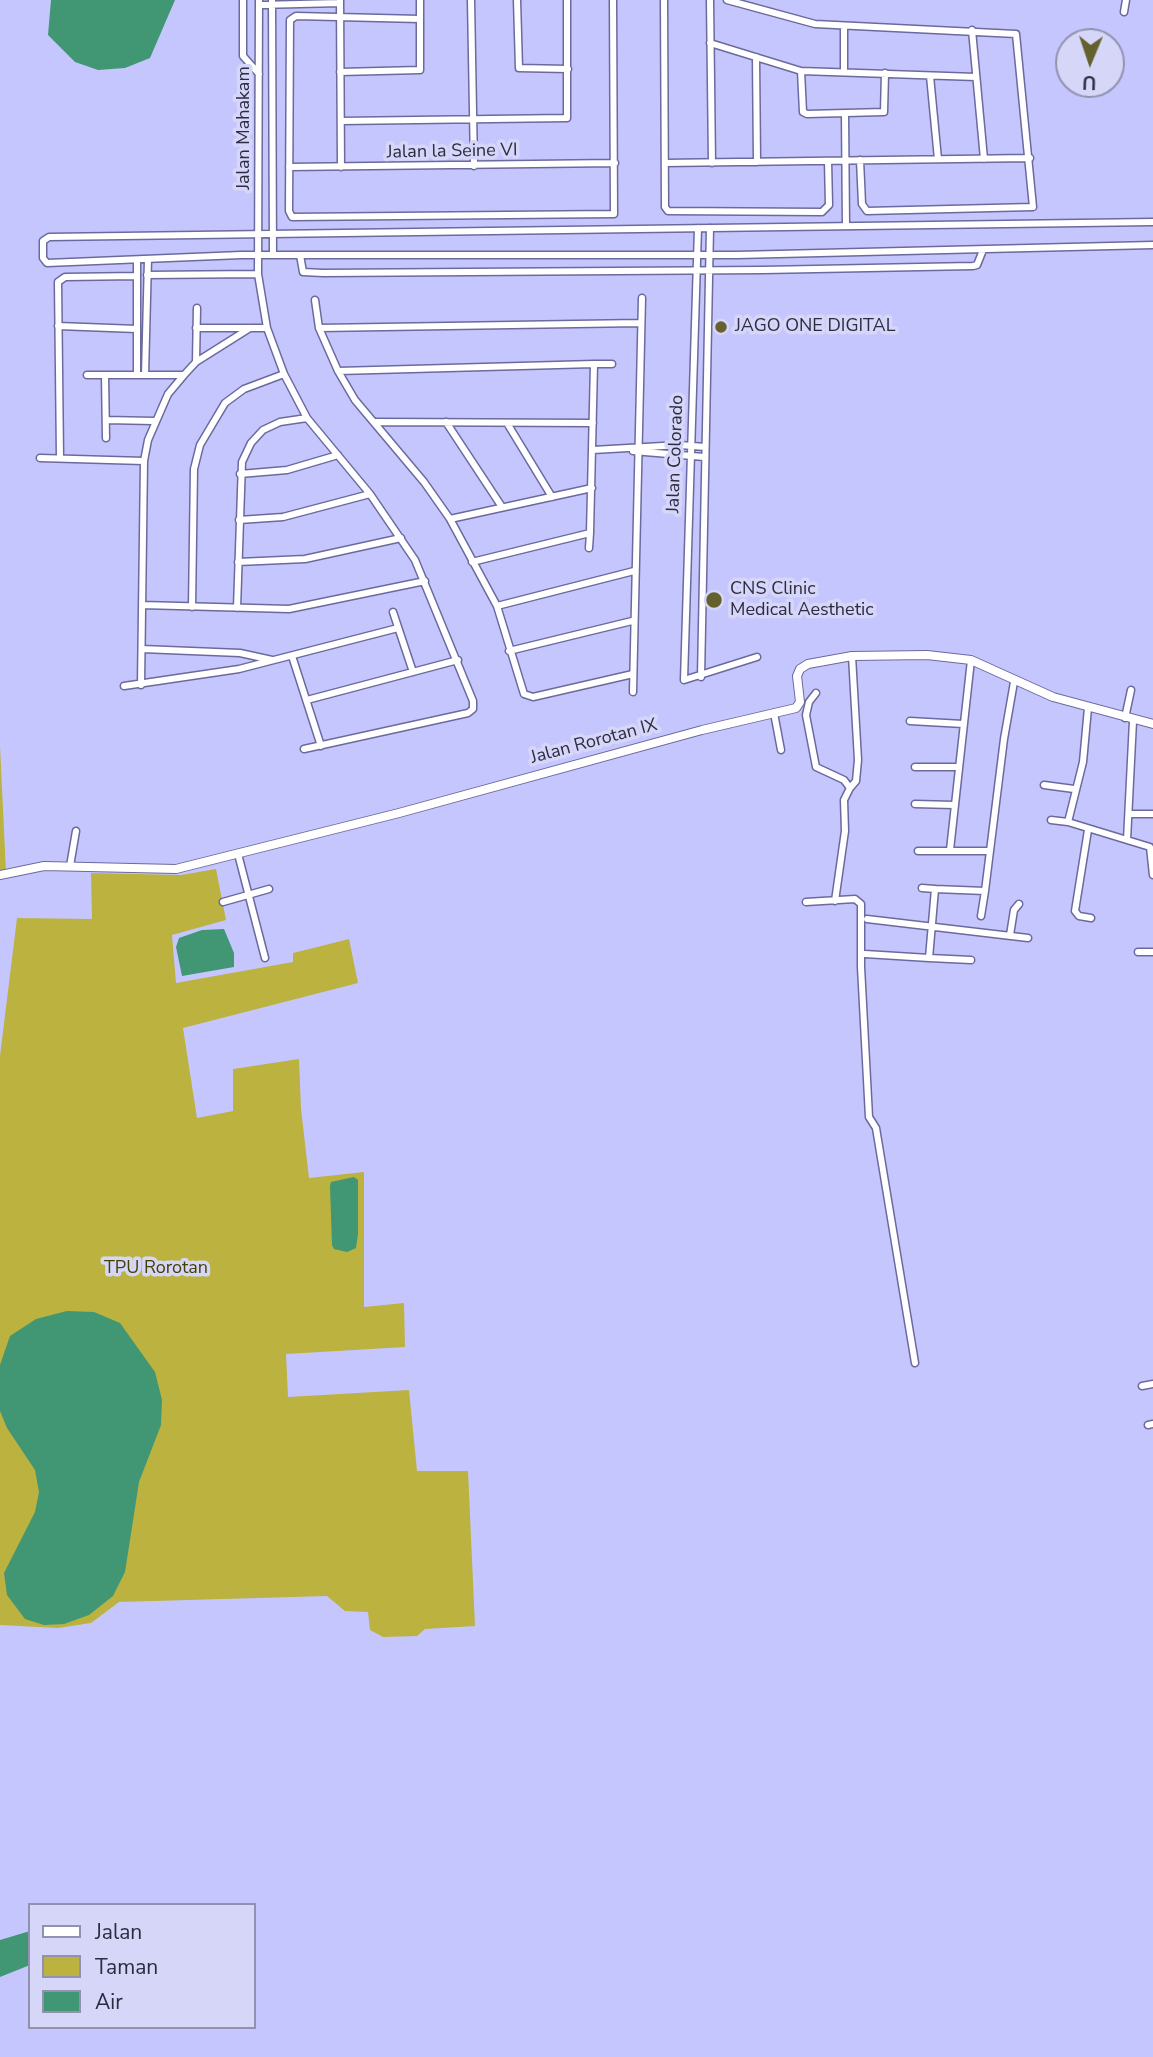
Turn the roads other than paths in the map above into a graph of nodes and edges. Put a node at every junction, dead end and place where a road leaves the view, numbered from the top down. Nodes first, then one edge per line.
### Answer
1 (243, 0) edge
2 (420, 0) edge
3 (471, 0) edge
4 (517, 0) edge
5 (567, 0) edge
6 (613, 0) edge
7 (664, 0) edge
8 (710, 0) edge
9 (727, 0) edge
10 (1126, 0) edge
11 (272, 2) edge
12 (340, 2) edge
13 (259, 3) edge
14 (1124, 12) dead end
15 (340, 19) junction
16 (420, 19) junction
17 (844, 26) junction
18 (972, 30) junction
19 (710, 43) junction
20 (756, 57) junction
21 (568, 69) junction
22 (801, 71) junction
23 (844, 71) junction
24 (341, 72) junction
25 (885, 73) junction
26 (259, 74) junction
27 (930, 76) junction
28 (976, 78) junction
29 (845, 114) junction
30 (473, 120) junction
31 (341, 121) junction
32 (1030, 158) junction
33 (938, 159) junction
34 (984, 159) junction
35 (860, 160) junction
36 (828, 161) junction
37 (845, 161) junction
38 (757, 162) junction
39 (615, 163) junction
40 (665, 163) junction
41 (712, 163) junction
42 (474, 166) junction
43 (289, 167) junction
44 (341, 167) junction
45 (1153, 222) edge
46 (846, 226) junction
47 (698, 228) junction
48 (710, 228) junction
49 (259, 235) junction
50 (273, 235) junction
51 (1153, 245) edge
52 (983, 250) junction
53 (697, 252) junction
54 (710, 253) junction
55 (855, 253) junction
56 (273, 255) junction
57 (300, 255) junction
58 (488, 255) junction
59 (258, 256) junction
60 (148, 259) junction
61 (137, 260) junction
62 (857, 269) junction
63 (487, 270) junction
64 (696, 270) junction
65 (709, 270) junction
66 (258, 274) junction
67 (147, 278) junction
68 (137, 279) junction
69 (642, 298) dead end
70 (315, 300) dead end
71 (197, 308) dead end
72 (640, 323) junction
73 (58, 326) junction
74 (196, 328) junction
75 (250, 328) junction
76 (267, 328) junction
77 (319, 328) junction
78 (137, 329) junction
79 (196, 362) junction
80 (594, 364) junction
81 (612, 364) dead end
82 (338, 371) junction
83 (284, 374) junction
84 (87, 375) dead end
85 (105, 375) junction
86 (137, 375) junction
87 (145, 375) junction
88 (184, 375) junction
89 (307, 418) junction
90 (106, 420) junction
91 (154, 421) junction
92 (376, 422) junction
93 (446, 422) junction
94 (507, 423) junction
95 (593, 423) junction
96 (691, 429) junction
97 (705, 430) junction
98 (106, 438) dead end
99 (691, 446) junction
100 (705, 447) junction
101 (593, 450) junction
102 (634, 450) junction
103 (338, 455) junction
104 (690, 457) junction
105 (704, 457) junction
106 (40, 458) dead end
107 (61, 458) junction
108 (144, 461) junction
109 (240, 474) junction
110 (592, 488) junction
111 (370, 494) junction
112 (552, 497) junction
113 (502, 508) junction
114 (450, 519) junction
115 (239, 520) junction
116 (590, 533) junction
117 (401, 538) junction
118 (589, 548) dead end
119 (239, 562) junction
120 (472, 562) junction
121 (634, 571) junction
122 (425, 581) junction
123 (142, 605) junction
124 (497, 606) junction
125 (192, 607) junction
126 (237, 608) junction
127 (393, 612) dead end
128 (632, 621) junction
129 (398, 628) junction
130 (142, 649) junction
131 (509, 650) junction
132 (292, 656) junction
133 (852, 656) junction
134 (757, 657) dead end
135 (274, 660) junction
136 (458, 660) junction
137 (971, 660) junction
138 (413, 672) junction
139 (633, 674) junction
140 (701, 677) junction
141 (1014, 682) junction
142 (141, 685) junction
143 (124, 686) dead end
144 (1131, 690) dead end
145 (633, 692) dead end
146 (816, 693) dead end
147 (307, 701) junction
148 (1088, 708) junction
149 (774, 713) junction
150 (1129, 719) junction
151 (910, 721) dead end
152 (963, 724) junction
153 (1153, 724) edge
154 (321, 747) junction
155 (304, 750) dead end
156 (781, 750) dead end
157 (915, 767) dead end
158 (959, 767) junction
159 (1044, 785) dead end
160 (850, 788) junction
161 (1074, 789) junction
162 (915, 804) dead end
163 (954, 805) junction
164 (1129, 814) junction
165 (1153, 814) edge
166 (1051, 820) dead end
167 (1068, 822) junction
168 (1088, 830) junction
169 (76, 831) dead end
170 (1127, 840) junction
171 (918, 850) dead end
172 (950, 850) junction
173 (989, 851) junction
174 (238, 854) junction
175 (71, 866) junction
176 (1153, 874) edge
177 (0, 875) edge
178 (922, 888) dead end
179 (935, 888) junction
180 (269, 890) dead end
181 (985, 891) junction
182 (248, 895) junction
183 (835, 901) junction
184 (223, 902) dead end
185 (806, 902) dead end
186 (1019, 904) dead end
187 (981, 916) dead end
188 (1091, 918) dead end
189 (867, 919) dead end
190 (932, 927) junction
191 (1010, 935) junction
192 (1028, 938) dead end
193 (1153, 952) edge
194 (1138, 953) dead end
195 (865, 954) dead end
196 (265, 958) dead end
197 (929, 958) junction
198 (971, 960) dead end
199 (915, 1363) dead end
200 (1153, 1384) edge
201 (1142, 1386) dead end

1 - 26 street
2 - 16 street
3 - 30 street
4 - 21 street
5 - 21 street
6 - 39 street
7 - 40 street
8 - 19 street
9 - 17 street
10 - 14 street
11 - 12 street
11 - 13 street
11 - 50 street, Jalan Mahakam
12 - 15 street
13 - 26 street, Jalan Mahakam
15 - 16 street
15 - 24 street
15 - 43 street
16 - 24 street
17 - 18 street
17 - 23 street
18 - 28 street
18 - 32 street
19 - 20 street
19 - 41 street
20 - 22 street
20 - 38 street
21 - 30 street
22 - 23 street
22 - 29 street
23 - 25 street
24 - 31 street
25 - 27 street
25 - 29 street
26 - 49 street, Jalan Mahakam
27 - 28 street
27 - 33 street
28 - 34 street
29 - 37 street
30 - 31 street
30 - 42 street
31 - 44 street
32 - 34 street
32 - 35 street
33 - 34 street
33 - 35 street
35 - 37 street
36 - 37 street
36 - 38 street
36 - 40 street
37 - 46 street
38 - 41 street
39 - 42 street, Jalan la Seine VI
39 - 43 street
40 - 41 street
42 - 44 street, Jalan la Seine VI
43 - 44 street, Jalan la Seine VI
45 - 46 street
46 - 48 street
47 - 48 street
47 - 50 street
47 - 53 street, Jalan Colorado
48 - 54 street, Jalan Colorado
49 - 50 street
49 - 59 street, Jalan Mahakam
49 - 61 street
50 - 56 street, Jalan Mahakam
51 - 52 street
52 - 55 street
52 - 62 street
53 - 54 street
53 - 58 street
53 - 64 street, Jalan Colorado
54 - 55 street
54 - 65 street, Jalan Colorado
55 - 62 street
56 - 57 street
56 - 59 street
57 - 58 street
57 - 63 street
58 - 63 street
59 - 60 street
59 - 66 street, Jalan Mahakam
60 - 61 street
60 - 67 street
61 - 68 street
62 - 65 street
63 - 64 street
64 - 65 street
64 - 96 street, Jalan Colorado
65 - 97 street, Jalan Colorado
66 - 67 street
66 - 76 street, Jalan Mahakam
67 - 68 street
67 - 87 street
68 - 73 street
68 - 78 street
69 - 72 street
70 - 77 street
71 - 74 street
72 - 77 street
72 - 102 street
73 - 78 street
73 - 107 street
74 - 75 street
74 - 79 street
75 - 76 street
75 - 79 street
76 - 83 street, Jalan Mahakam
77 - 82 street
78 - 86 street
79 - 88 street
80 - 81 street
80 - 82 street
80 - 95 street
82 - 92 street
83 - 89 street, Jalan Mahakam
83 - 125 street
84 - 85 street
85 - 86 street
85 - 90 street
86 - 87 street
87 - 88 street
88 - 91 street
89 - 103 street, Jalan Mahakam
89 - 109 street
90 - 91 street
90 - 98 street
91 - 108 street
92 - 93 street
92 - 114 street
93 - 94 street
93 - 113 street
94 - 95 street
94 - 112 street
95 - 101 street
96 - 97 street
96 - 99 street, Jalan Colorado
97 - 100 street, Jalan Colorado
99 - 100 street
99 - 102 street
99 - 104 street, Jalan Colorado
100 - 105 street, Jalan Colorado
101 - 102 street
101 - 110 street
102 - 104 street
102 - 121 street
103 - 109 street
103 - 111 street, Jalan Mahakam
104 - 105 street
104 - 140 street, Jalan Colorado
105 - 140 street, Jalan Colorado
106 - 107 street
107 - 108 street
108 - 123 street
109 - 115 street
110 - 112 street
110 - 116 street
111 - 115 street
111 - 117 street, Jalan Mahakam
112 - 113 street
113 - 114 street
114 - 120 street
115 - 119 street
116 - 118 street
116 - 120 street
117 - 119 street
117 - 122 street, Jalan Mahakam
119 - 126 street
120 - 124 street
121 - 124 street
121 - 128 street
122 - 126 street
122 - 136 street, Jalan Mahakam
123 - 125 street
123 - 130 street
124 - 131 street
125 - 126 street
127 - 129 street
128 - 131 street
128 - 139 street
129 - 132 street
129 - 138 street
130 - 135 street
130 - 142 street
131 - 139 street
132 - 135 street
132 - 147 street
133 - 137 street, Jalan Rorotan IX
133 - 149 street, Jalan Rorotan IX
133 - 160 street
134 - 140 street
135 - 142 street
136 - 138 street
136 - 154 street, Jalan Mahakam
137 - 141 street, Jalan Rorotan IX
137 - 152 street
138 - 147 street
139 - 145 street
141 - 148 street, Jalan Rorotan IX
141 - 173 street
142 - 143 street
144 - 150 street
146 - 160 street
147 - 154 street
148 - 150 street, Jalan Rorotan IX
148 - 161 street
149 - 156 street
149 - 174 street, Jalan Rorotan IX
150 - 153 street, Jalan Rorotan IX
150 - 164 street
151 - 152 street
152 - 158 street
154 - 155 street
157 - 158 street
158 - 163 street
159 - 161 street
160 - 183 street
161 - 167 street
162 - 163 street
163 - 172 street
164 - 165 street
164 - 170 street
166 - 167 street
167 - 168 street
168 - 170 street
168 - 188 street
169 - 175 street
170 - 176 street
171 - 172 street
172 - 173 street
173 - 181 street
174 - 175 street, Jalan Rorotan IX
174 - 182 street
175 - 177 street, Jalan Rorotan IX
178 - 179 street
179 - 181 street
179 - 190 street
180 - 182 street
181 - 187 street
182 - 184 street
182 - 196 street
183 - 185 street
183 - 199 street
186 - 191 street
189 - 190 street
190 - 191 street
190 - 197 street
191 - 192 street
193 - 194 street
195 - 197 street
197 - 198 street
200 - 201 street

